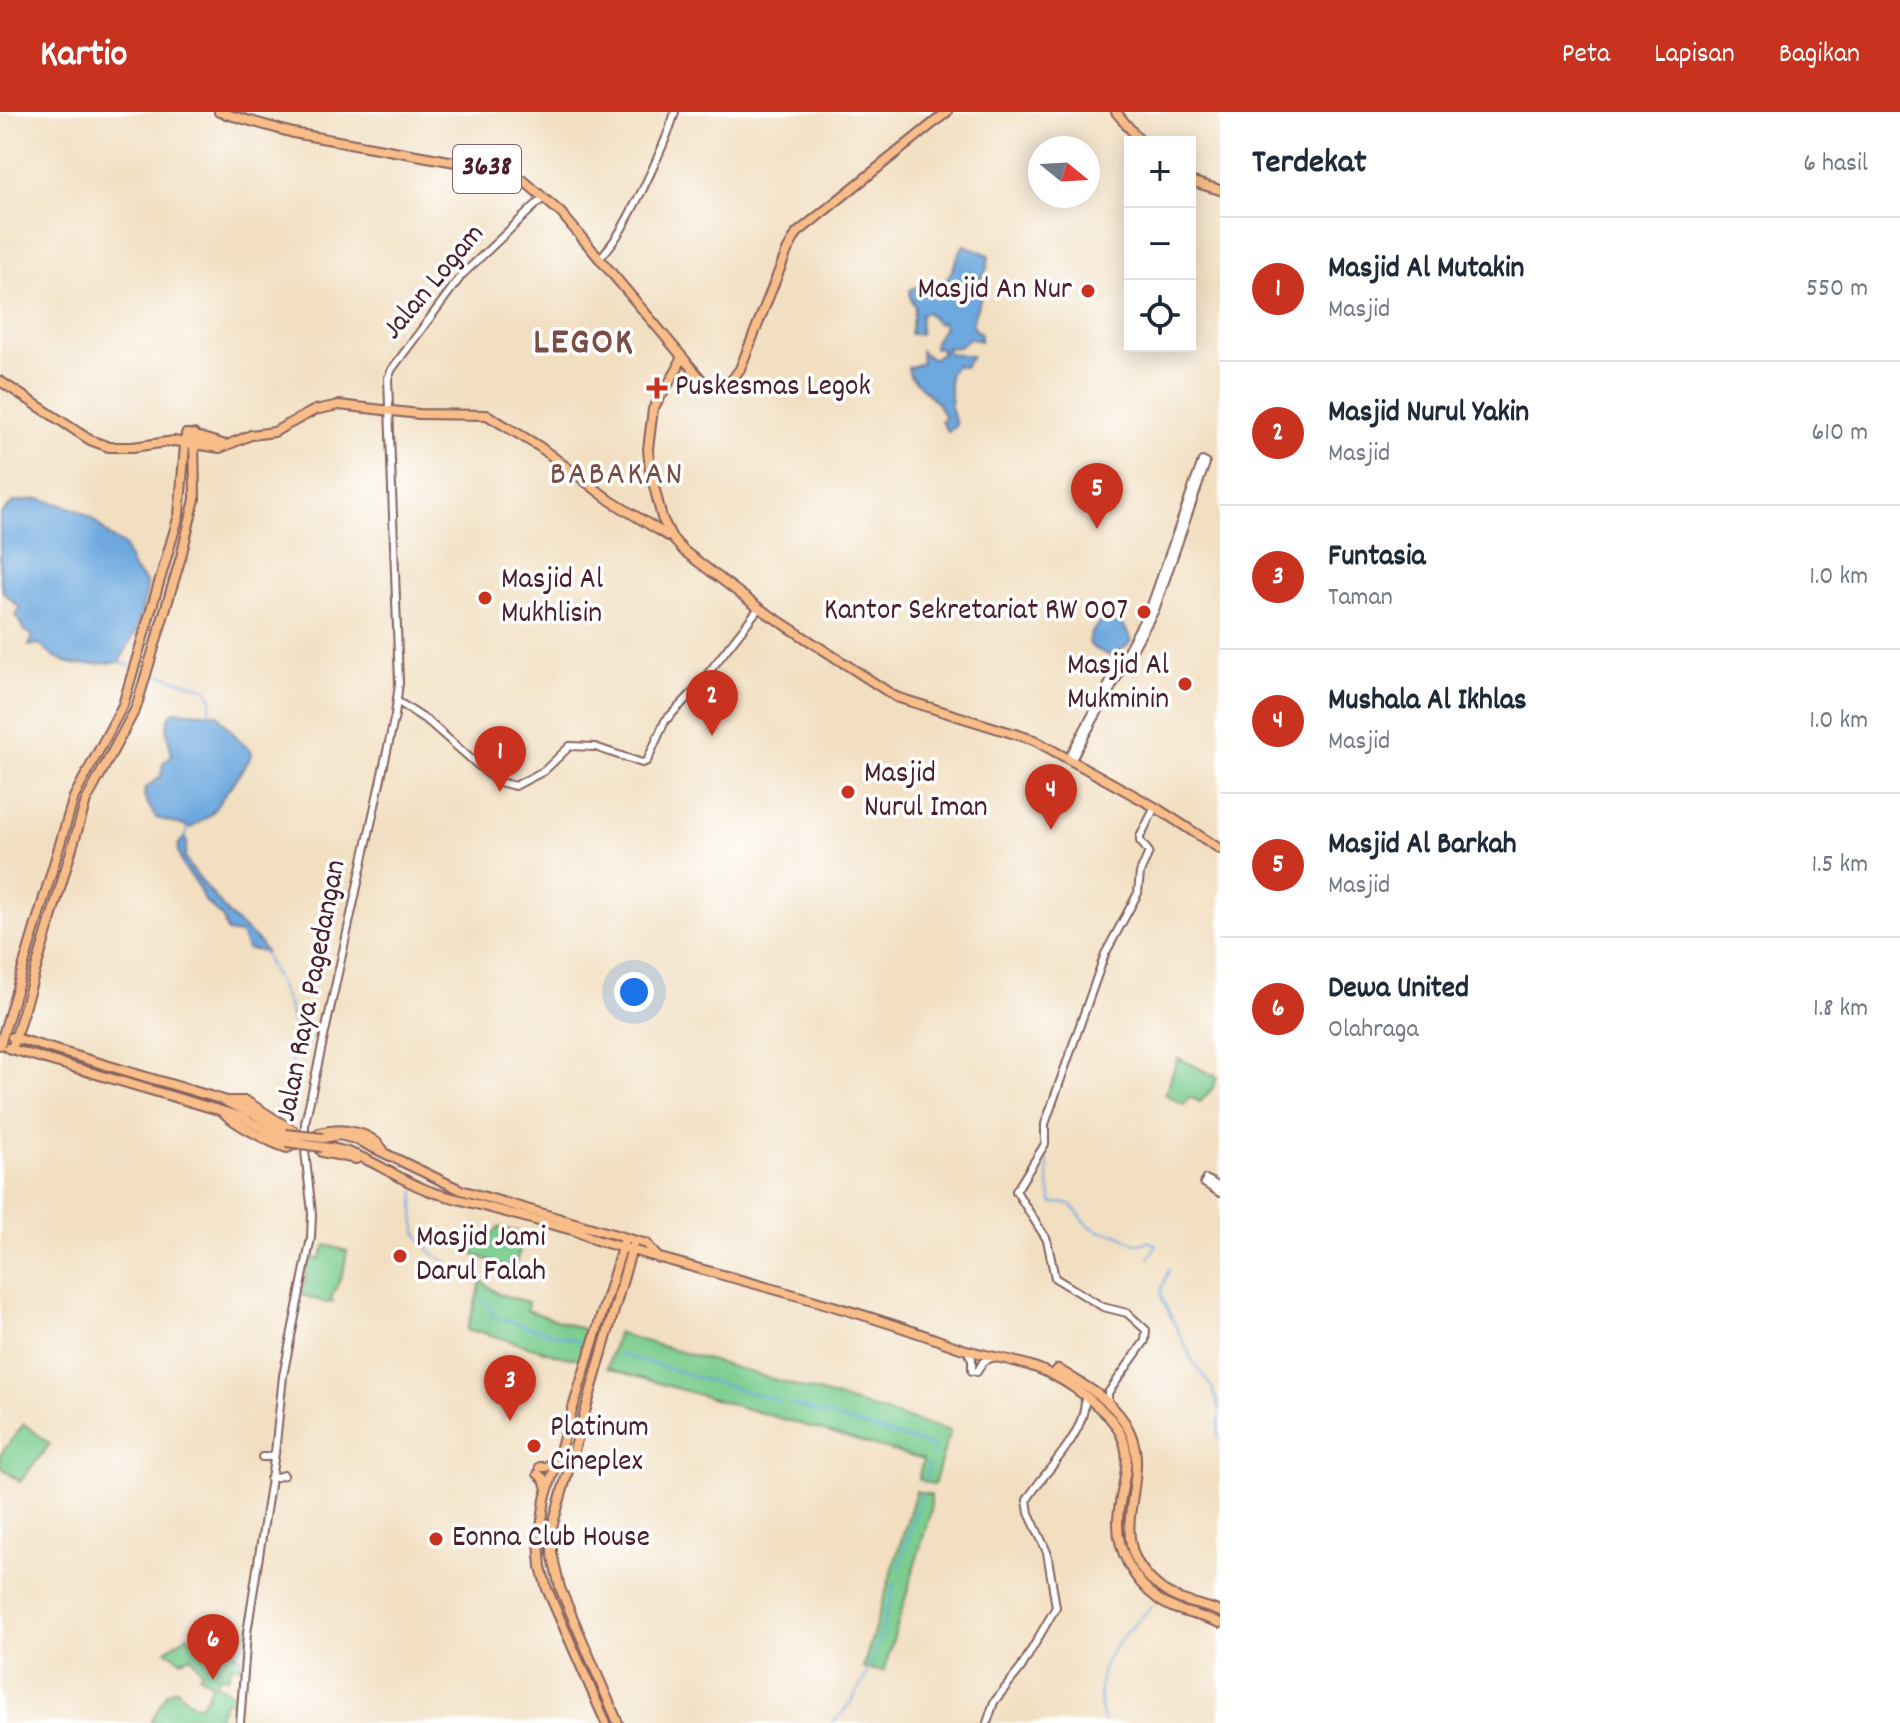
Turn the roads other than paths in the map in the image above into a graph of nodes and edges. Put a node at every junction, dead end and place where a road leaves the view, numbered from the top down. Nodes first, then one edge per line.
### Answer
1 (219, 112) edge
2 (947, 112) edge
3 (1116, 112) edge
4 (675, 113) edge
5 (1136, 136) edge
6 (1196, 183) edge
7 (1220, 190) edge
8 (544, 197) junction
9 (599, 259) junction
10 (682, 362) junction
11 (0, 381) edge
12 (388, 410) junction
13 (190, 439) junction
14 (169, 442) junction
15 (226, 445) junction
16 (119, 446) junction
17 (211, 447) junction
18 (189, 461) junction
19 (1204, 462) dead end
20 (672, 538) junction
21 (163, 571) junction
22 (176, 574) junction
23 (759, 608) junction
24 (397, 701) junction
25 (1070, 760) junction
26 (1155, 807) junction
27 (1220, 849) edge
28 (20, 1024) junction
29 (1, 1031) edge
30 (16, 1038) junction
31 (29, 1042) junction
32 (0, 1045) edge
33 (12, 1049) junction
34 (227, 1101) junction
35 (223, 1112) junction
36 (286, 1138) junction
37 (322, 1142) junction
38 (386, 1154) junction
39 (383, 1168) junction
40 (1220, 1187) edge
41 (459, 1193) junction
42 (1220, 1193) edge
43 (608, 1243) junction
44 (628, 1244) junction
45 (645, 1254) junction
46 (659, 1258) junction
47 (622, 1266) junction
48 (613, 1277) junction
49 (623, 1281) junction
50 (962, 1348) junction
51 (995, 1358) junction
52 (1053, 1375) junction
53 (1085, 1397) junction
54 (1105, 1397) junction
55 (1097, 1407) junction
56 (1086, 1409) junction
57 (275, 1453) junction
58 (262, 1457) dead end
59 (558, 1458) junction
60 (284, 1475) dead end
61 (1132, 1475) junction
62 (270, 1479) junction
63 (547, 1490) junction
64 (551, 1539) junction
65 (539, 1541) junction
66 (1220, 1612) edge
67 (1220, 1623) edge
68 (603, 1688) junction
69 (593, 1693) junction
70 (240, 1723) edge
71 (606, 1723) edge
72 (618, 1723) edge
73 (987, 1723) edge

1 - 8 main road, 3638
2 - 10 main road, 3638
3 - 5 main road
4 - 9 street
6 - 7 main road
8 - 9 main road, 3638
8 - 12 street, Jalan Logam
9 - 10 main road, 3638
10 - 20 main road
11 - 16 main road
12 - 15 main road
12 - 20 main road
12 - 24 street, Jalan Raya Pagedangan
13 - 14 main road
13 - 15 main road
13 - 16 main road
13 - 17 main road
13 - 18 main road
14 - 16 main road
14 - 18 main road
15 - 17 main road
17 - 18 main road
18 - 21 main road
18 - 22 main road
19 - 25 street
20 - 23 main road
21 - 22 street
21 - 29 main road
22 - 28 main road
23 - 24 street
23 - 25 main road
24 - 57 street, Jalan Raya Pagedangan
25 - 26 main road
26 - 27 main road
26 - 54 street
28 - 30 main road
28 - 31 main road
29 - 30 main road
29 - 32 main road
30 - 31 main road
30 - 33 main road
31 - 34 main road
32 - 33 main road
33 - 35 main road
34 - 35 main road
34 - 36 main road
35 - 36 main road
36 - 37 main road, bridge
37 - 38 main road
37 - 39 main road
38 - 39 main road
38 - 41 main road
39 - 41 main road
40 - 42 street
41 - 43 main road
41 - 44 main road
43 - 44 main road
43 - 47 main road
44 - 45 main road
44 - 46 main road
44 - 47 main road
45 - 46 main road
45 - 47 main road
46 - 50 main road
47 - 48 main road
47 - 49 main road
48 - 49 main road
48 - 59 main road
49 - 64 main road
50 - 51 main road
50 - 51 street
51 - 52 main road
52 - 53 main road
52 - 54 main road
53 - 55 main road
53 - 56 street
54 - 61 main road
55 - 56 street
55 - 61 main road
56 - 73 street
57 - 58 street
57 - 62 street, Jalan Raya Pagedangan
59 - 63 main road
59 - 63 main road
60 - 62 street
61 - 66 main road
61 - 67 main road
62 - 70 street, Jalan Raya Pagedangan
63 - 65 main road
64 - 65 main road
64 - 68 main road
65 - 69 main road
68 - 69 street
68 - 72 main road
69 - 71 main road

